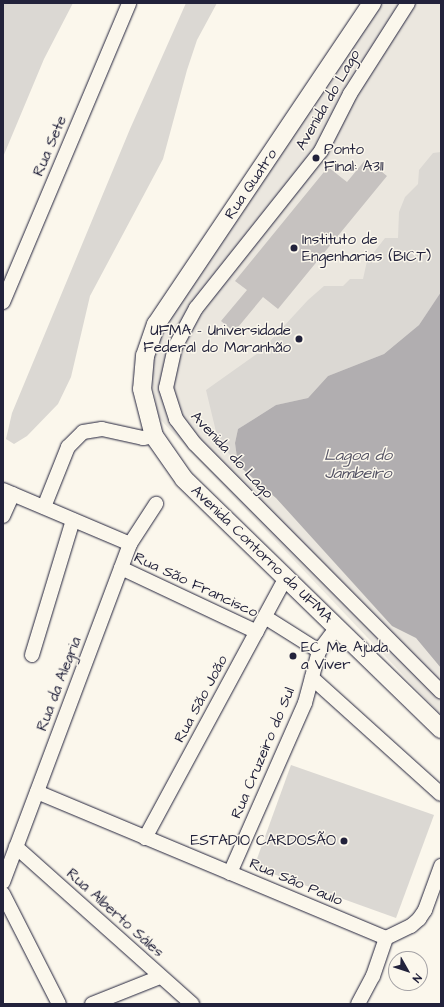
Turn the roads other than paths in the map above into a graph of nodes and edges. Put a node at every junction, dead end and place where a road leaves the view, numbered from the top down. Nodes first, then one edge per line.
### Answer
1 (129, 3) edge
2 (372, 3) edge
3 (408, 3) edge
4 (3, 302) edge
5 (143, 372) joint
6 (154, 436) junction
7 (8, 492) edge
8 (156, 504) dead end
9 (44, 508) junction
10 (3, 516) edge
11 (73, 520) junction
12 (130, 544) junction
13 (121, 568) junction
14 (286, 577) junction
15 (265, 617) junction
16 (337, 627) junction
17 (257, 632) junction
18 (319, 651) junction
19 (32, 655) dead end
20 (312, 678) junction
21 (441, 692) edge
22 (441, 730) edge
23 (37, 792) junction
24 (441, 794) edge
25 (145, 838) junction
26 (16, 848) junction
27 (441, 866) edge
28 (230, 873) junction
29 (4, 878) edge
30 (3, 894) edge
31 (386, 938) junction
32 (160, 977) junction
33 (59, 1004) edge
34 (92, 1004) edge
35 (192, 1004) edge
36 (358, 1004) edge

1 - 4 street, Rua Sete
2 - 5 main road, Rua Quatro
3 - 21 street, Avenida do Lago
5 - 6 main road, Avenida Contorno da UFMA
6 - 9 street
6 - 14 main road, Avenida Contorno da UFMA
7 - 9 street
7 - 10 street
8 - 12 street, Rua da Alegria
9 - 11 street
11 - 12 street
11 - 19 street
12 - 13 street, Rua da Alegria
13 - 17 street, Rua São Francisco
13 - 23 street, Rua da Alegria
14 - 15 street, Rua São João
14 - 16 main road, Avenida Contorno da UFMA
15 - 17 street, Rua São João
15 - 18 street, Rua São Francisco
16 - 18 street, Rua Cruzeiro do Sul
16 - 22 main road, Avenida Contorno da UFMA
17 - 25 street, Rua São João
18 - 20 street, Rua Cruzeiro do Sul
20 - 24 street
20 - 28 street, Rua Cruzeiro do Sul
23 - 25 street, Rua São Paulo
23 - 26 street, Rua da Alegria
25 - 28 street, Rua São Paulo
26 - 29 street, Rua da Alegria
26 - 32 street, Rua Alberto Sáles
27 - 31 street
28 - 31 street, Rua São Paulo
30 - 33 street
31 - 36 street
32 - 34 street
32 - 35 street, Rua Alberto Sáles

